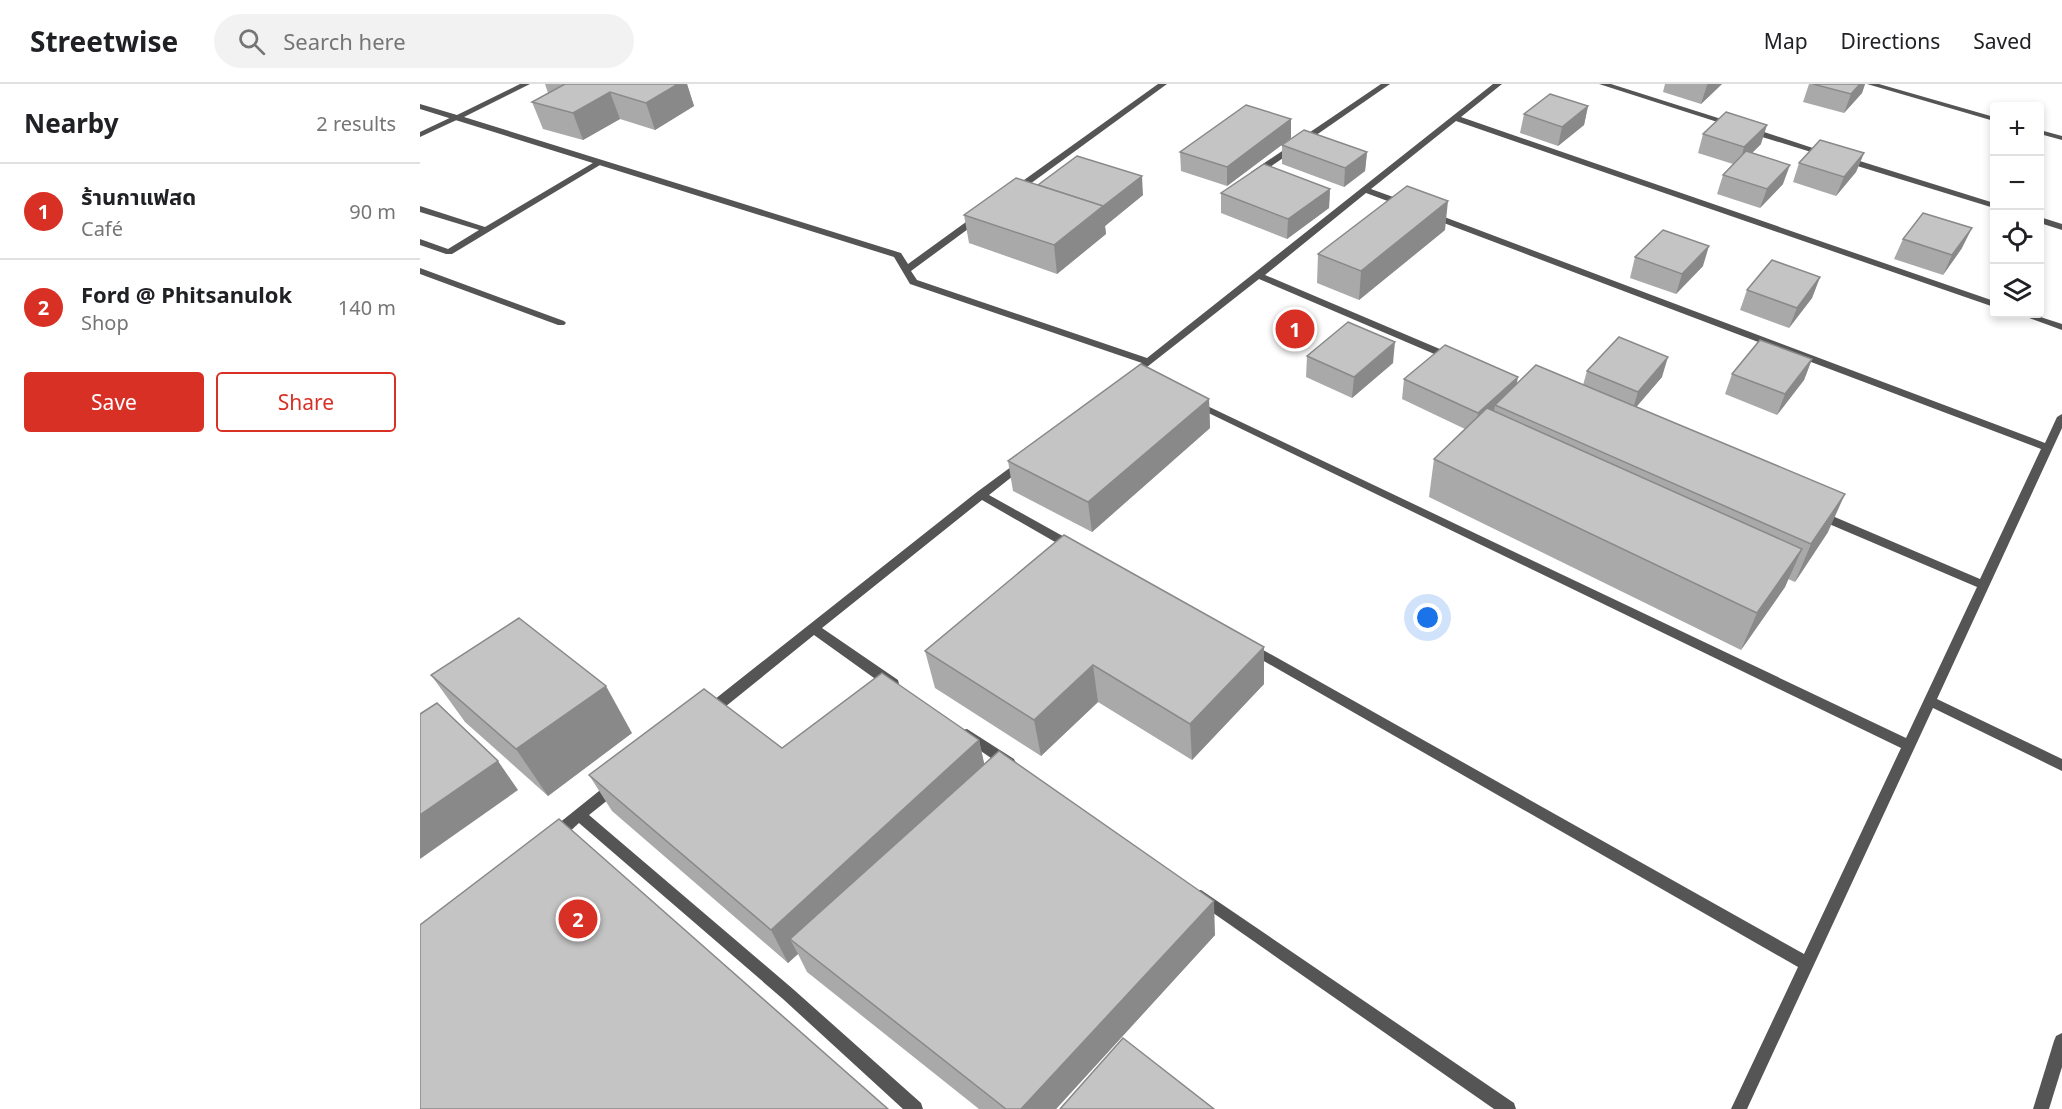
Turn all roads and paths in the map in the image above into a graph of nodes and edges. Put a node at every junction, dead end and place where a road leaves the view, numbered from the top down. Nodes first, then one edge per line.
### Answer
1 (526, 84) edge
2 (1163, 84) edge
3 (1386, 84) edge
4 (1498, 84) edge
5 (1603, 84) edge
6 (1871, 84) edge
7 (420, 106) edge
8 (459, 117) junction
9 (1455, 118) junction
10 (1990, 118) edge
11 (2044, 133) edge
12 (420, 135) edge
13 (2062, 138) edge
14 (601, 162) junction
15 (1244, 180) edge
16 (1365, 190) junction
17 (1011, 194) edge
18 (1990, 204) edge
19 (1410, 207) edge
20 (992, 208) edge
21 (420, 209) edge
22 (1421, 211) edge
23 (2044, 221) edge
24 (2062, 227) edge
25 (487, 230) junction
26 (420, 242) edge
27 (906, 270) junction
28 (420, 271) edge
29 (1258, 275) junction
30 (1990, 302) edge
31 (2035, 318) edge
32 (561, 323) dead end
33 (2062, 327) edge
34 (1456, 360) edge
35 (1148, 362) junction
36 (1133, 379) edge
37 (1186, 400) edge
38 (2062, 417) edge
39 (2048, 448) junction
40 (1035, 453) edge
41 (981, 495) junction
42 (1808, 510) edge
43 (1085, 554) edge
44 (1983, 585) junction
45 (814, 628) junction
46 (1239, 642) edge
47 (903, 691) edge
48 (1930, 701) junction
49 (702, 718) edge
50 (951, 724) edge
51 (1908, 745) junction
52 (2062, 765) edge
53 (1019, 770) edge
54 (627, 777) edge
55 (580, 814) junction
56 (544, 843) edge
57 (1186, 886) edge
58 (1807, 964) junction
59 (2062, 1041) edge
60 (915, 1109) edge
61 (1508, 1109) edge
62 (1739, 1109) edge
63 (2041, 1109) edge

1 - 8 street
2 - 17 street
3 - 15 street
4 - 9 street
5 - 18 street
6 - 10 street
7 - 8 street
8 - 12 street
8 - 14 street
9 - 16 street
9 - 30 street
11 - 13 street
14 - 25 street
14 - 27 street
16 - 19 street
16 - 29 street
20 - 27 street
21 - 25 street
22 - 39 street
23 - 24 street
25 - 26 street
27 - 35 street
28 - 32 street
29 - 34 street
29 - 35 street
31 - 33 street
35 - 36 street
37 - 51 street
38 - 39 street
39 - 44 street
40 - 41 street
41 - 43 street
41 - 45 street
42 - 44 street
44 - 48 street
45 - 47 street
45 - 49 street
46 - 58 street
48 - 51 street
48 - 52 street
50 - 53 street
51 - 58 street
54 - 55 street
55 - 56 street
55 - 60 street
57 - 61 street
58 - 62 street
59 - 63 street

